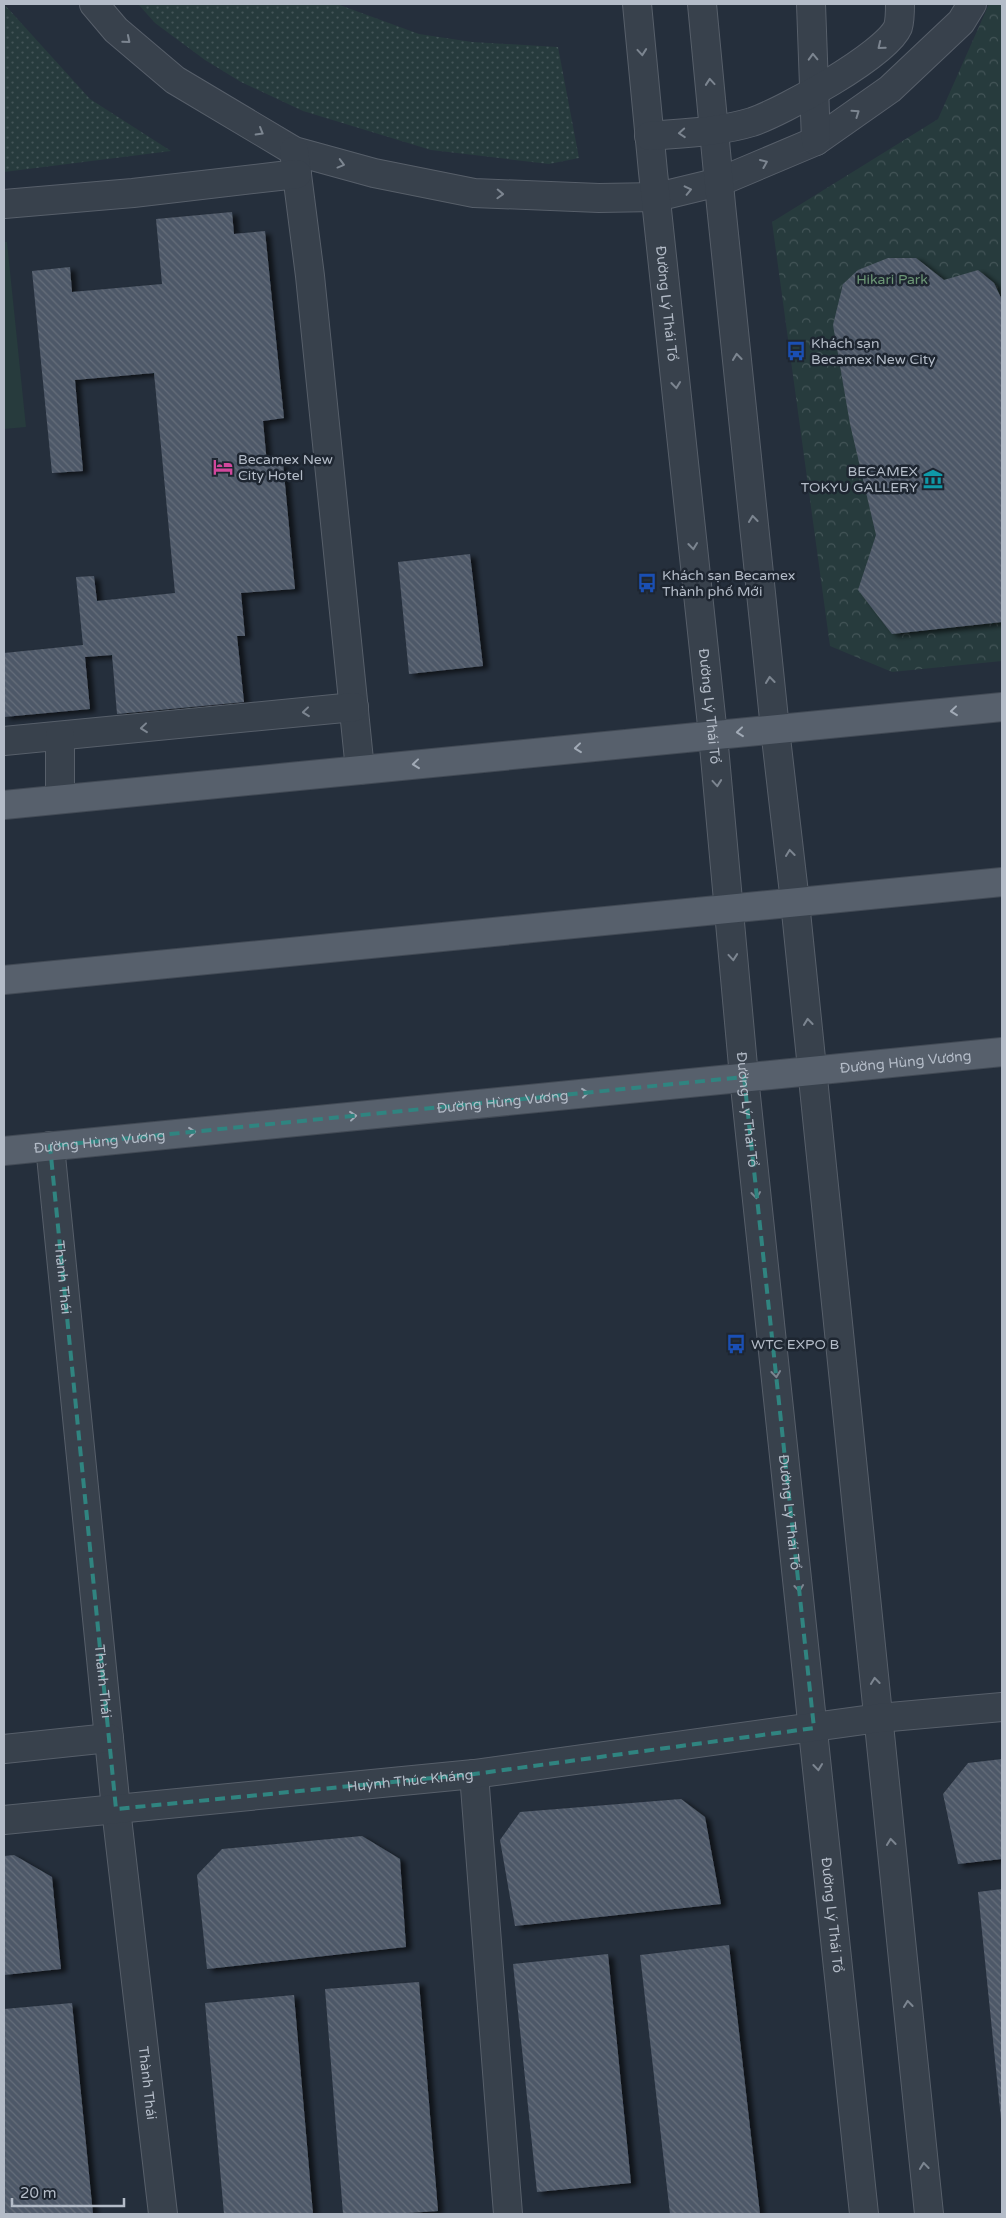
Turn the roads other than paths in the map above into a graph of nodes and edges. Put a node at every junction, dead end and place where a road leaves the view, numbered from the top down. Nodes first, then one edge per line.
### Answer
1 (94, 4) edge
2 (637, 4) edge
3 (702, 4) edge
4 (811, 4) edge
5 (900, 4) edge
6 (972, 4) edge
7 (814, 93) junction
8 (714, 131) junction
9 (650, 136) junction
10 (816, 140) junction
11 (295, 162) junction
12 (719, 182) junction
13 (657, 197) junction
14 (4, 204) edge
15 (1002, 706) edge
16 (354, 707) junction
17 (775, 729) junction
18 (713, 735) junction
19 (60, 736) junction
20 (4, 741) edge
21 (360, 770) junction
22 (60, 799) junction
23 (4, 805) edge
24 (1002, 882) edge
25 (796, 902) junction
26 (728, 908) junction
27 (4, 980) edge
28 (1002, 1052) edge
29 (813, 1071) junction
30 (744, 1077) junction
31 (50, 1146) junction
32 (4, 1151) edge
33 (1002, 1707) edge
34 (879, 1718) junction
35 (814, 1728) junction
36 (109, 1738) junction
37 (4, 1749) edge
38 (474, 1774) junction
39 (116, 1809) junction
40 (4, 1820) edge
41 (163, 2214) edge
42 (508, 2214) edge
43 (864, 2214) edge
44 (929, 2214) edge

1 -> 11 street
2 -> 9 street, Đường Lý Thái Tổ
8 -> 3 street
7 -> 4 street
5 -> 7 street
10 -> 6 street
7 - 8 street
7 - 10 street
8 -> 9 street
8 - 12 street
9 - 13 street, Đường Lý Thái Tổ
12 -> 10 street
11 -> 13 street
11 - 14 street
11 - 16 street
13 -> 12 street
17 -> 12 street
13 -> 18 street, Đường Lý Thái Tổ
15 -> 17 main road
16 -> 19 street
16 - 21 street
17 -> 18 main road
25 -> 17 street
18 -> 21 main road
18 -> 26 street, Đường Lý Thái Tổ
19 - 20 street
19 - 22 street
21 - 22 main road
22 - 23 main road
24 - 25 main road
25 - 26 main road
29 -> 25 street
26 - 27 main road
26 -> 30 street, Đường Lý Thái Tổ
28 - 29 main road, Đường Hùng Vương
29 - 30 main road, Đường Hùng Vương
34 -> 29 street
31 -> 30 main road, Đường Hùng Vương
30 -> 35 street, Đường Lý Thái Tổ
31 - 32 main road, Đường Hùng Vương
31 - 36 street, Thành Thái
33 - 34 street, Huỳnh Thúc Kháng
34 - 35 street, Huỳnh Thúc Kháng
44 -> 34 street
35 - 38 street, Huỳnh Thúc Kháng
35 -> 43 street, Đường Lý Thái Tổ
36 - 37 street
36 - 39 street, Thành Thái
38 - 39 street, Huỳnh Thúc Kháng
38 - 42 street
39 - 40 street, Huỳnh Thúc Kháng
39 - 41 street, Thành Thái

